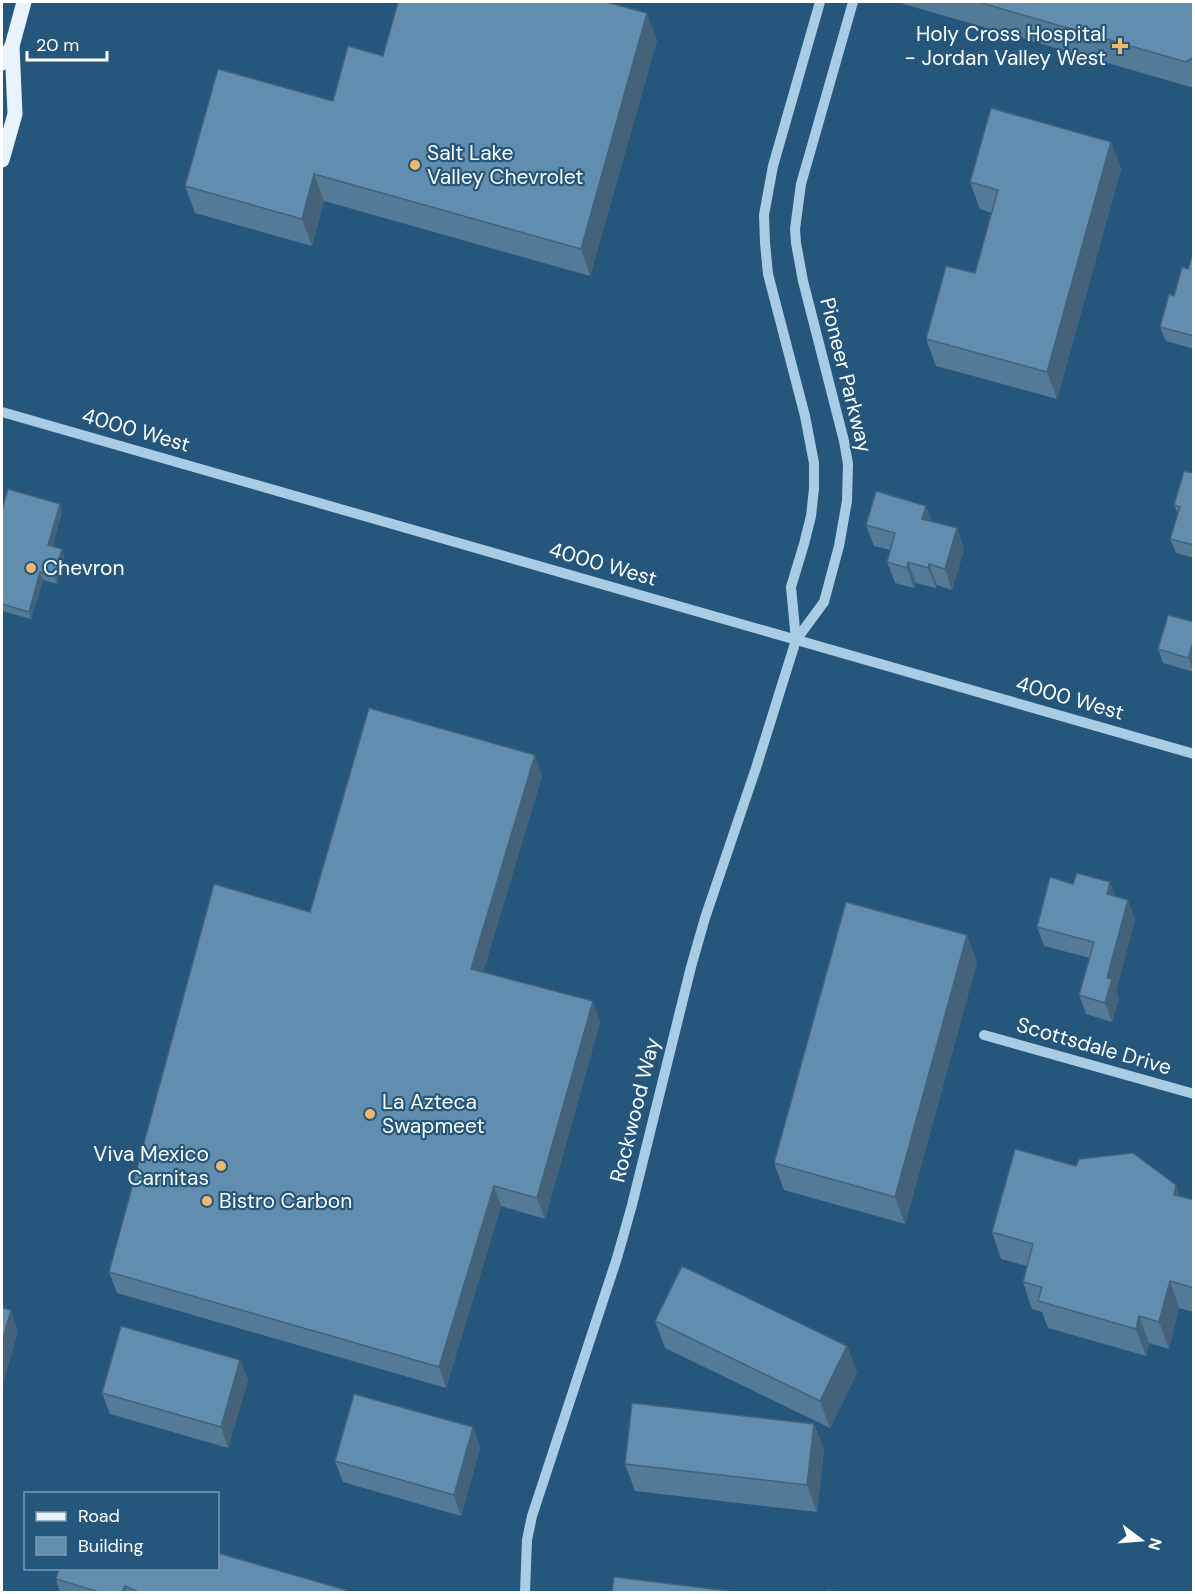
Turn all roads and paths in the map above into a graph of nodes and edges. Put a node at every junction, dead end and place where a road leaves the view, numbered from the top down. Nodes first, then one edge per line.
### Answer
1 (24, 2) edge
2 (820, 2) edge
3 (853, 2) edge
4 (12, 46) junction
5 (2, 63) edge
6 (2, 160) edge
7 (2, 412) edge
8 (796, 640) junction
9 (1194, 754) edge
10 (984, 1035) dead end
11 (1194, 1094) edge
12 (525, 1593) edge

1 - 4 main road
2 - 8 street
3 - 8 street, Pioneer Parkway
4 - 5 main road
4 - 6 main road
7 - 8 street, 4000 West
8 - 9 street, 4000 West
8 - 12 street, Rockwood Way
10 - 11 street, Scottsdale Drive

